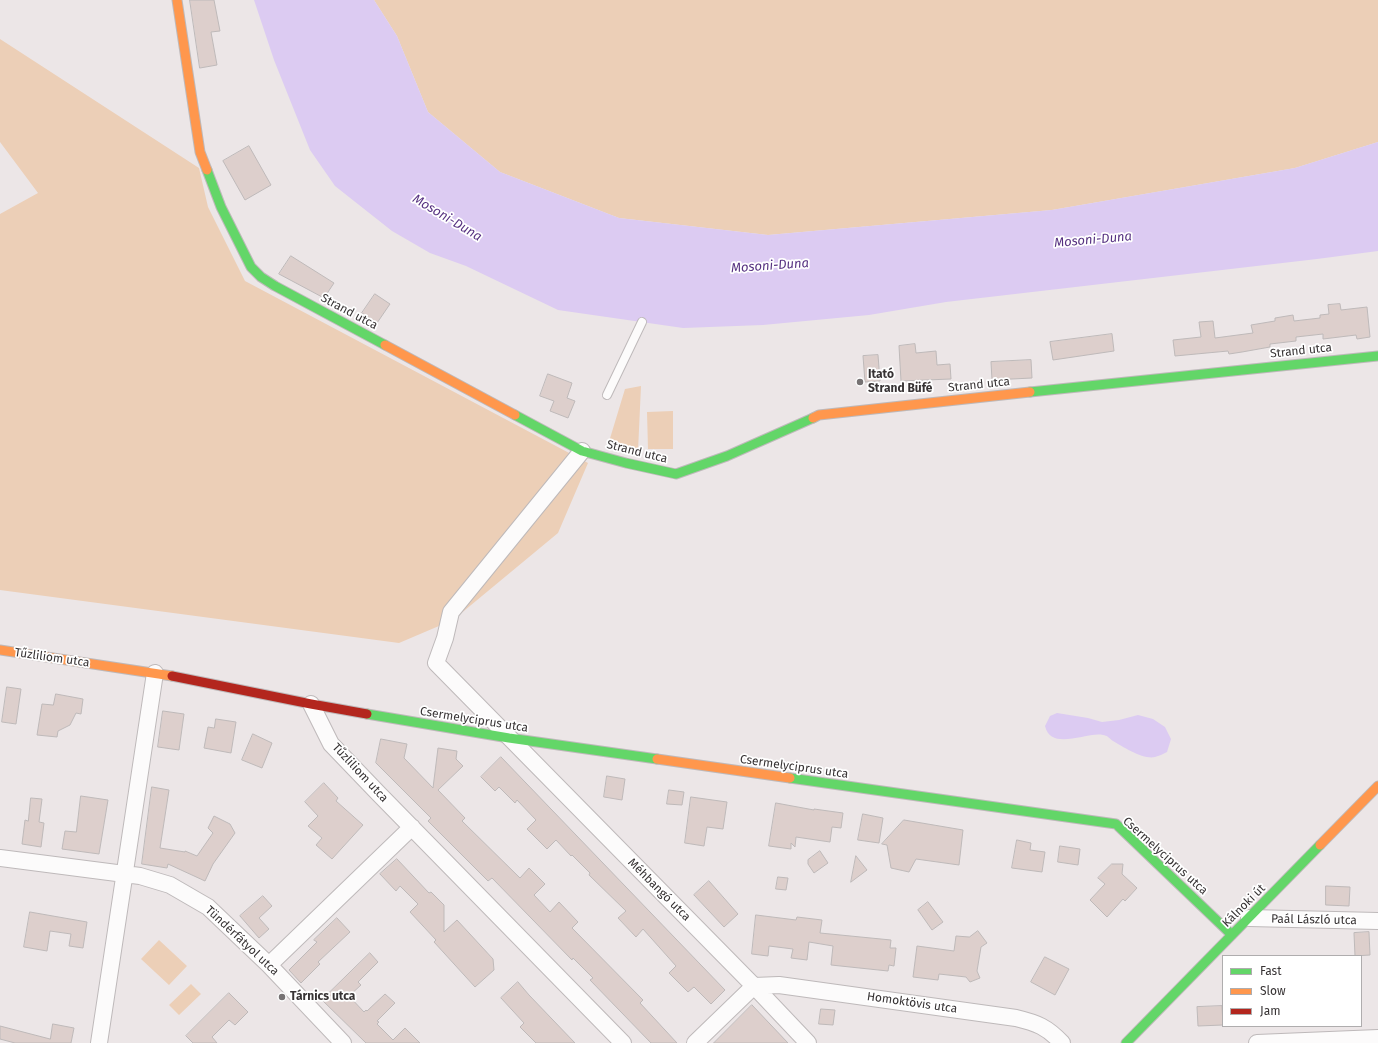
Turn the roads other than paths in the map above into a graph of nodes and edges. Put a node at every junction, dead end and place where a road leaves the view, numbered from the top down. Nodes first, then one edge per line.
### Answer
1 (178, 0) edge
2 (642, 322) dead end
3 (1378, 356) edge
4 (606, 395) dead end
5 (582, 451) junction
6 (0, 650) edge
7 (155, 673) junction
8 (311, 704) junction
9 (509, 738) junction
10 (1378, 786) edge
11 (412, 827) junction
12 (0, 858) edge
13 (124, 874) junction
14 (1249, 918) junction
15 (1378, 920) edge
16 (1232, 935) junction
17 (269, 965) junction
18 (754, 986) junction
19 (1378, 1038) edge
20 (1133, 1042) edge
21 (99, 1043) edge
22 (343, 1043) edge
23 (622, 1043) edge
24 (695, 1043) edge
25 (808, 1043) edge
26 (1062, 1043) edge
27 (1257, 1043) edge

1 - 5 street, Strand utca
2 - 4 lane
3 - 5 street, Strand utca
5 - 9 street, Méhbangó utca
6 - 7 street, Tűzliliom utca
7 - 8 street, Tűzliliom utca
7 - 13 street
8 - 9 street, Csermelyciprus utca
8 - 11 street, Tűzliliom utca
9 - 16 street, Csermelyciprus utca
9 - 18 street, Méhbangó utca
10 - 14 street, Kálnoki út
11 - 17 street
11 - 23 street, Tűzliliom utca
12 - 13 street, Tündérfátyol utca
13 - 17 street, Tündérfátyol utca
13 - 21 street
14 - 15 street, Paál László utca
14 - 16 street, Kálnoki út
16 - 20 street, Kálnoki út
17 - 22 street, Tündérfátyol utca
18 - 24 street
18 - 25 street, Méhbangó utca
18 - 26 street, Homoktövis utca
19 - 27 street

